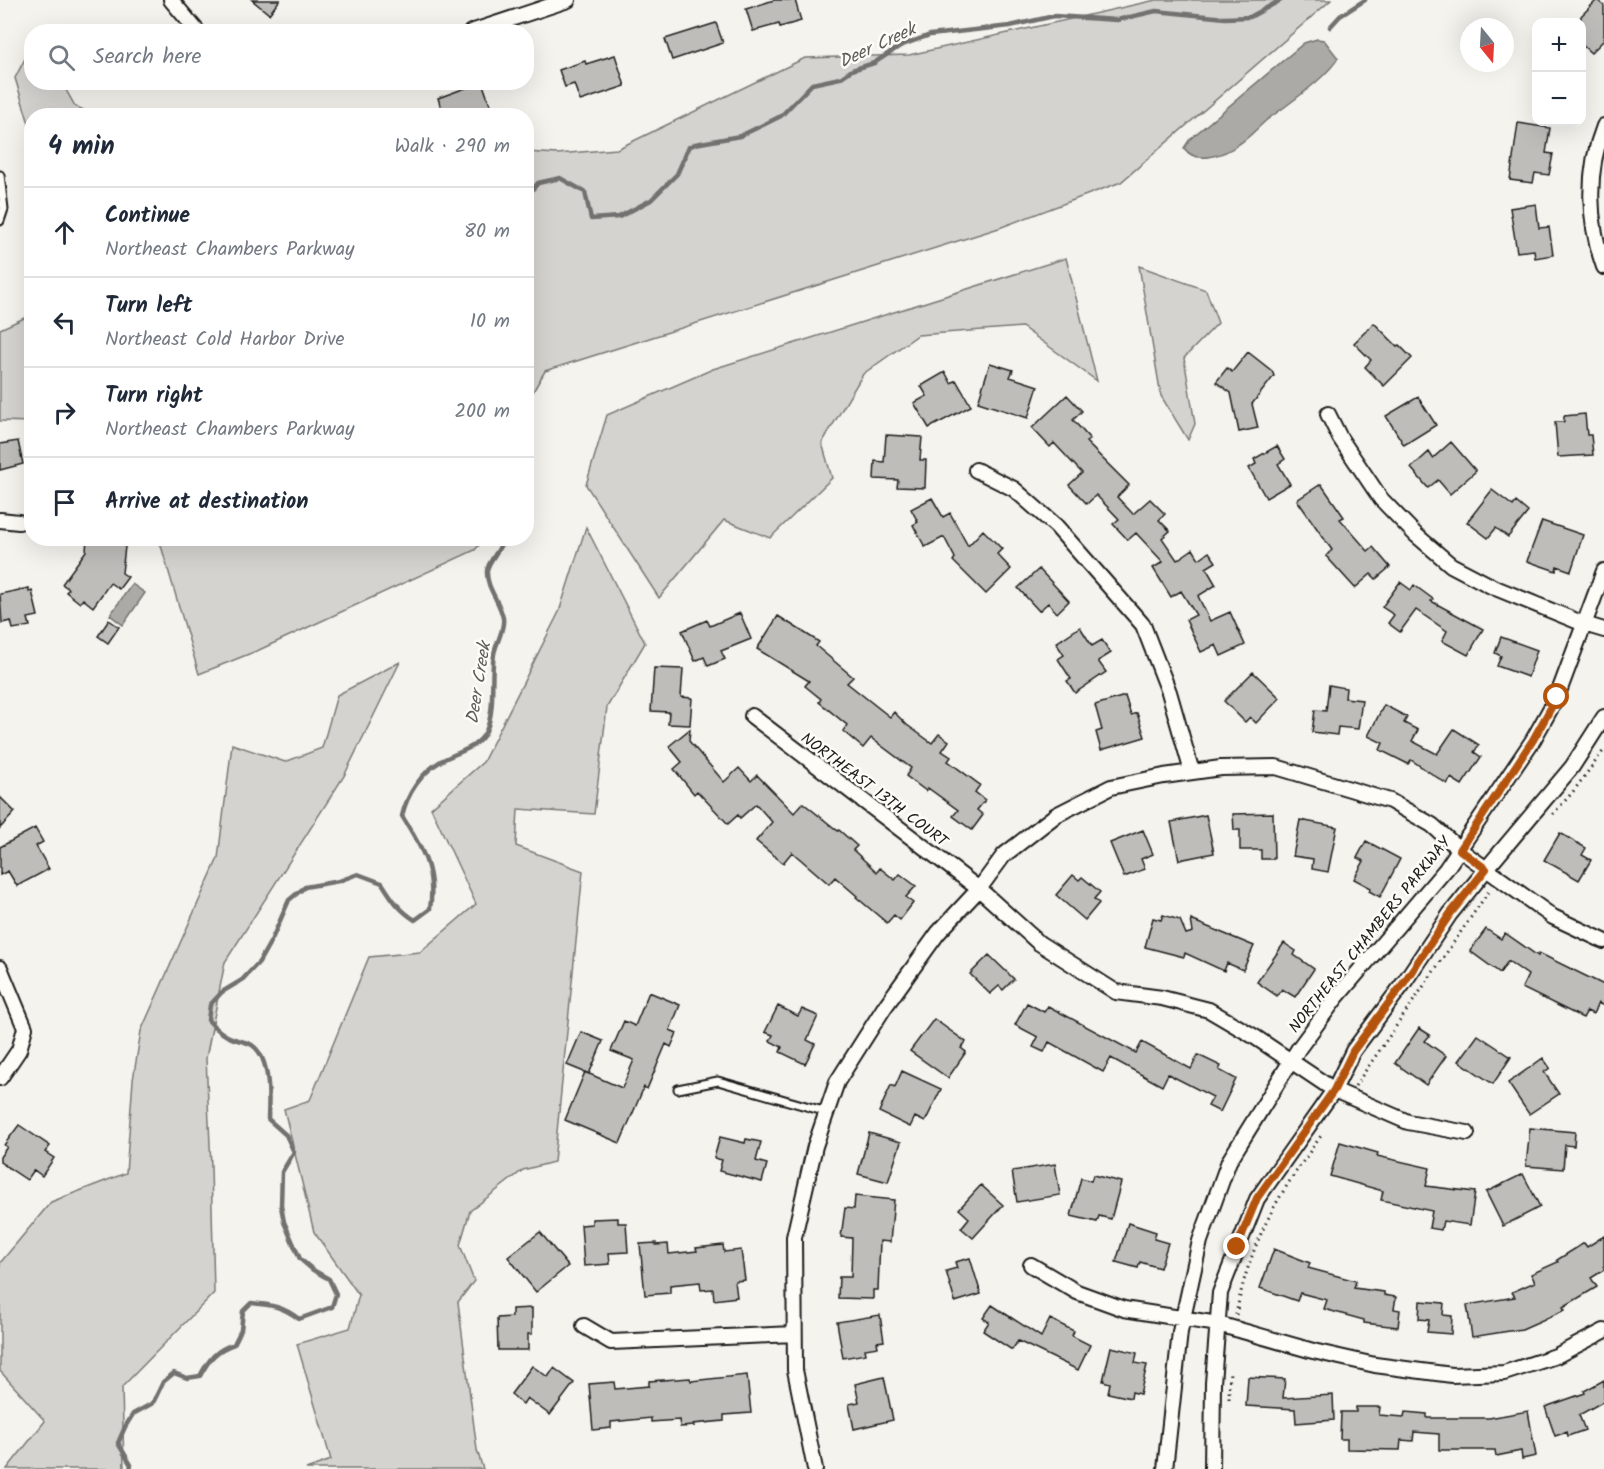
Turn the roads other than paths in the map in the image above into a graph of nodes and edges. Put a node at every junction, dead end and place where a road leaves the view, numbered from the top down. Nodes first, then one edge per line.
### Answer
1 (171, 0) edge
2 (568, 0) edge
3 (191, 24) edge
4 (495, 24) edge
5 (1604, 126) edge
6 (0, 175) edge
7 (0, 221) edge
8 (1604, 267) edge
9 (1328, 414) dead end
10 (976, 470) dead end
11 (0, 520) edge
12 (19, 522) dead end
13 (1604, 572) edge
14 (1584, 624) junction
15 (1604, 630) edge
16 (752, 716) dead end
17 (1604, 717) edge
18 (1192, 772) junction
19 (1460, 850) junction
20 (1486, 869) junction
21 (979, 889) junction
22 (1604, 941) edge
23 (0, 968) edge
24 (1291, 1061) junction
25 (0, 1078) edge
26 (678, 1089) dead end
27 (1334, 1090) junction
28 (827, 1112) junction
29 (1467, 1133) dead end
30 (1031, 1265) dead end
31 (1183, 1319) junction
32 (1218, 1324) junction
33 (584, 1326) dead end
34 (1604, 1331) edge
35 (795, 1334) junction
36 (815, 1469) edge
37 (1165, 1469) edge
38 (1212, 1469) edge

1 - 3 street
2 - 4 street
5 - 8 street
6 - 7 lane
9 - 14 street
10 - 18 street
11 - 12 street
13 - 14 street, NORTHEAST CHAMBERS PARKWAY
14 - 15 street
14 - 19 street, NORTHEAST CHAMBERS PARKWAY
16 - 21 street, NORTHEAST 13TH COURT
17 - 20 street
18 - 19 street
18 - 21 street
19 - 20 street
19 - 24 street, NORTHEAST CHAMBERS PARKWAY
20 - 22 street
20 - 27 street
21 - 24 street, NORTHEAST 13TH COURT
21 - 28 street
23 - 25 street
24 - 27 street, NORTHEAST 13TH COURT
24 - 31 street, NORTHEAST CHAMBERS PARKWAY
26 - 28 lane
27 - 29 street
27 - 32 street
28 - 35 street
30 - 31 street
31 - 32 street
31 - 37 street, NORTHEAST CHAMBERS PARKWAY
32 - 34 street
32 - 38 street
33 - 35 street
35 - 36 street

